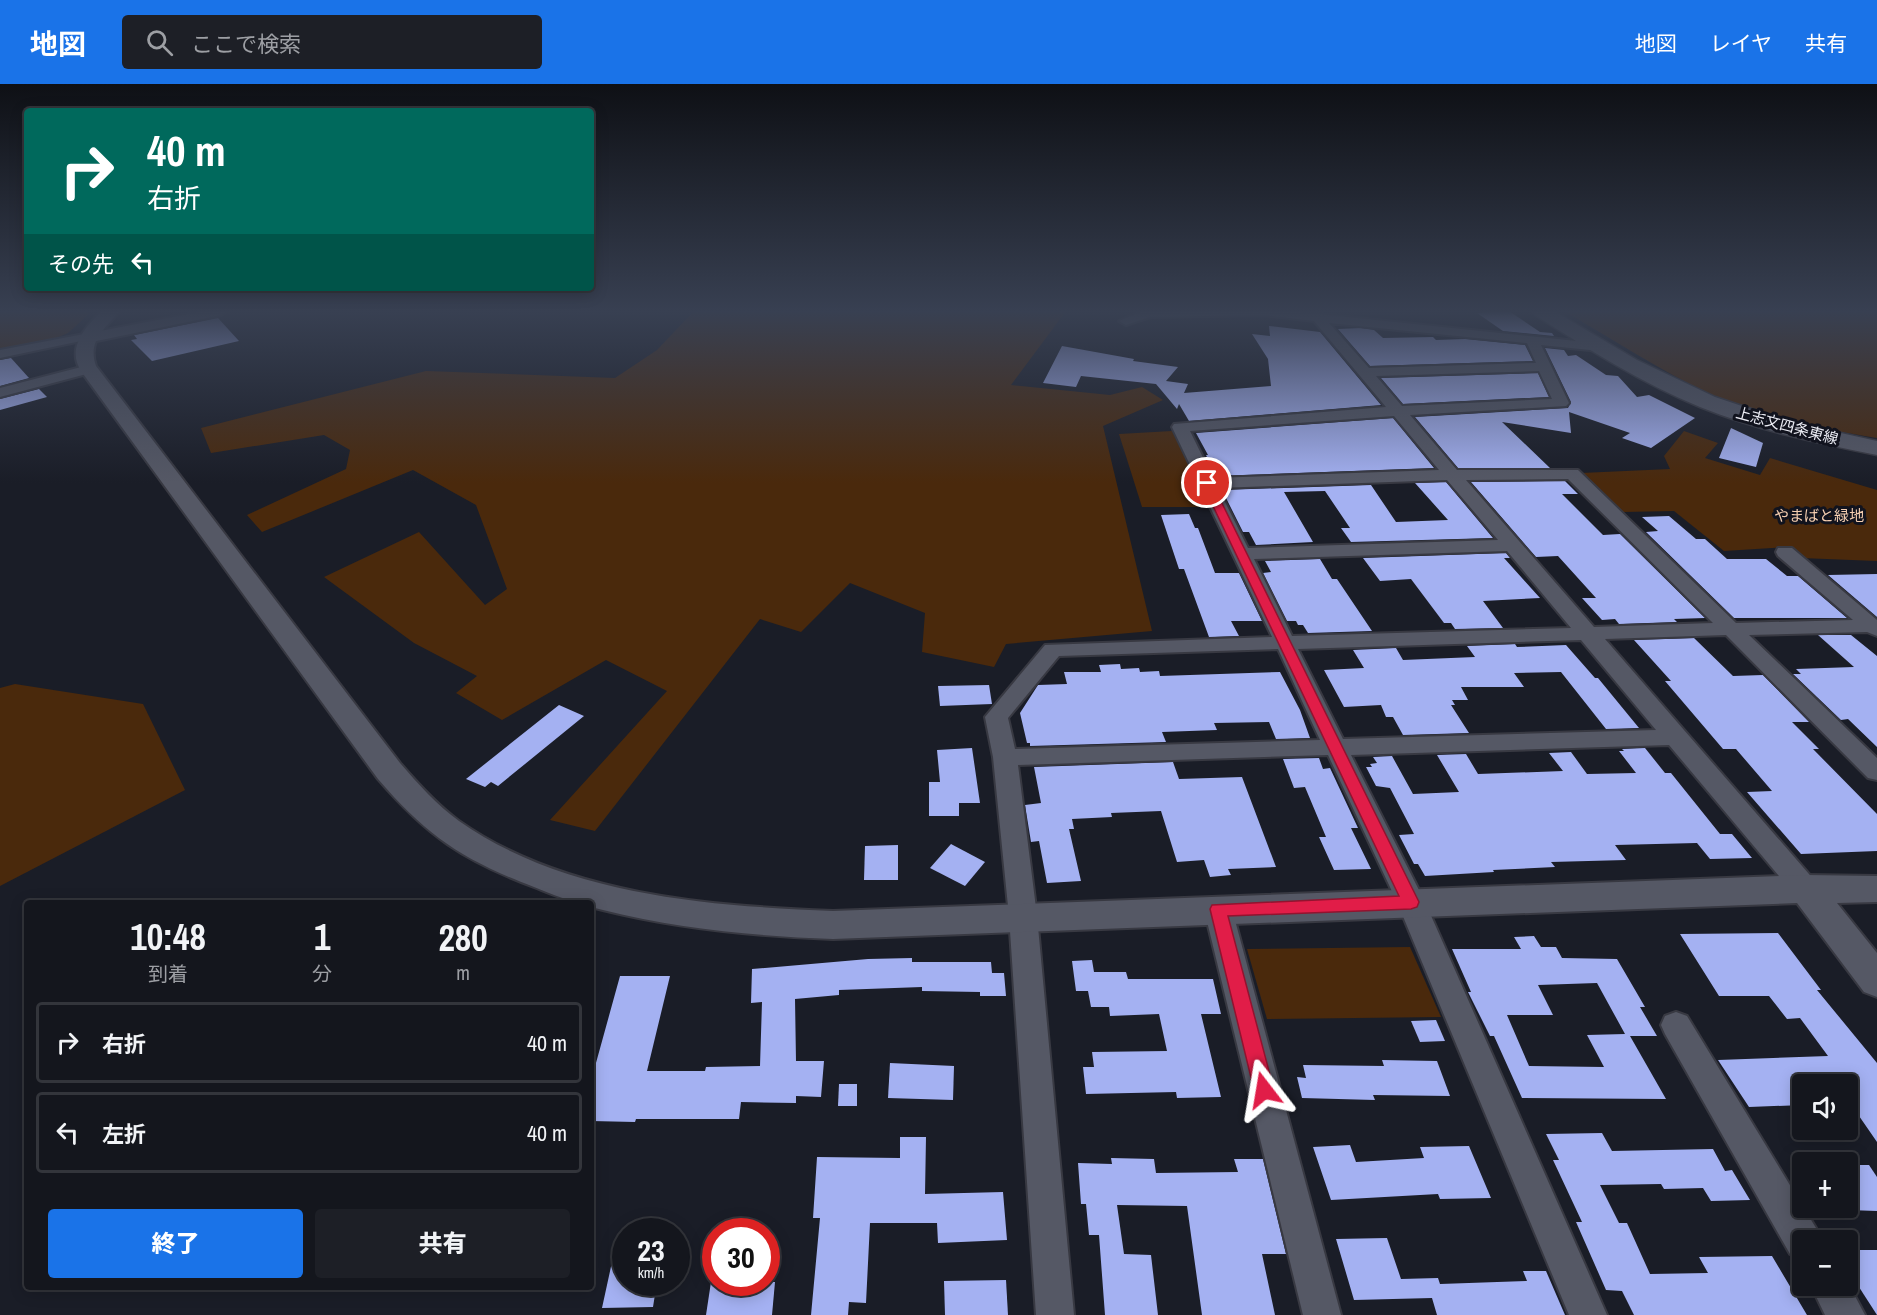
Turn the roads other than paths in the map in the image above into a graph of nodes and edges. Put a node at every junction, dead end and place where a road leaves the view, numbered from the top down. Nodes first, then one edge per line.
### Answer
1 (48, 368) edge
2 (103, 368) edge
3 (1361, 368) edge
4 (1492, 368) edge
5 (1545, 368) edge
6 (1639, 368) edge
7 (1364, 372) junction
8 (0, 393) edge
9 (1398, 411) junction
10 (1877, 448) edge
11 (1451, 475) junction
12 (1207, 483) junction
13 (1514, 545) junction
14 (1785, 552) dead end
15 (1242, 554) junction
16 (1875, 627) edge
17 (1731, 629) junction
18 (1589, 634) junction
19 (1286, 644) junction
20 (1675, 737) junction
21 (1335, 747) junction
22 (1005, 757) junction
23 (1877, 772) edge
24 (1805, 888) junction
25 (1877, 889) edge
26 (1411, 902) junction
27 (1218, 909) junction
28 (1023, 916) junction
29 (1877, 981) edge
30 (1676, 1024) dead end
31 (1797, 1230) edge
32 (1835, 1296) edge
33 (1054, 1315) edge
34 (1322, 1315) edge
35 (1588, 1315) edge
36 (1846, 1315) edge

1 - 8 street
2 - 28 street
3 - 7 street
4 - 7 street
5 - 9 street
6 - 10 main road, 上志文四条東線
7 - 9 street
9 - 11 street
9 - 12 street
11 - 12 street
11 - 13 street
11 - 17 street
12 - 15 street
13 - 15 street
13 - 18 street
14 - 16 street
15 - 19 street
16 - 17 street
17 - 18 street
17 - 23 street
18 - 19 street
18 - 20 street
19 - 21 street
19 - 22 street
20 - 21 street
20 - 24 street
21 - 22 street
21 - 26 street
22 - 28 street
24 - 25 street
24 - 26 street
24 - 29 street
26 - 27 street
26 - 35 street
27 - 28 street
27 - 34 street
28 - 33 street
30 - 31 street
32 - 36 street

